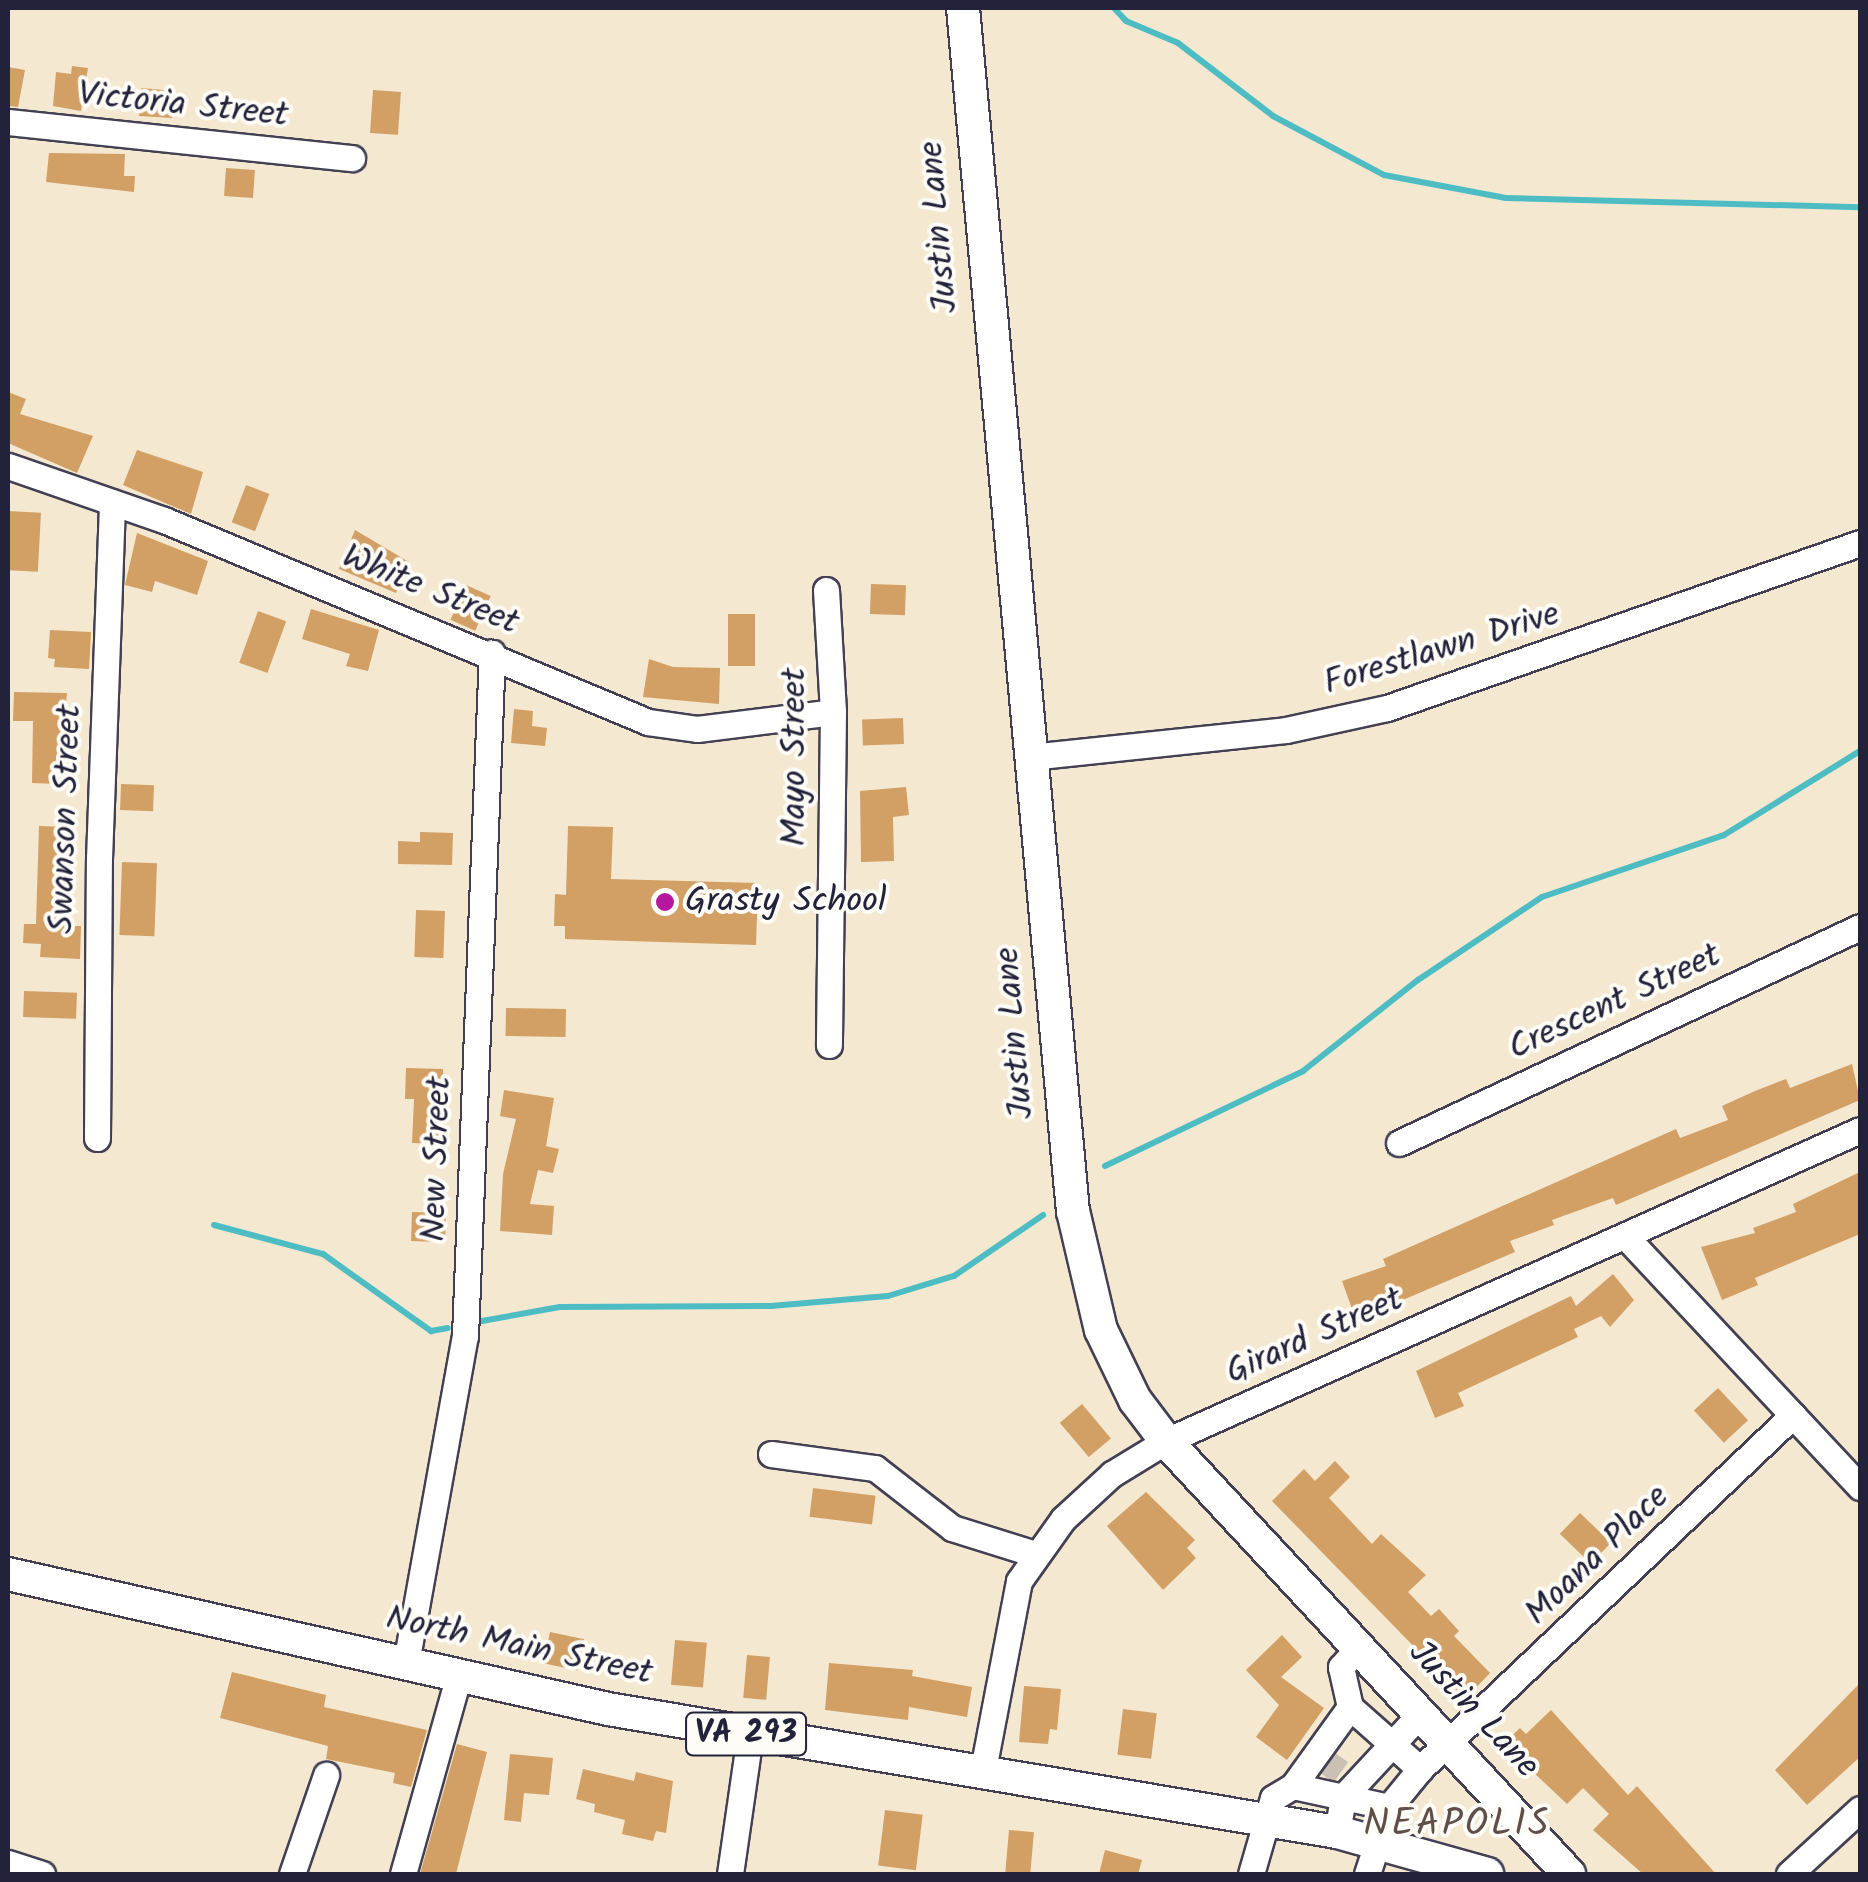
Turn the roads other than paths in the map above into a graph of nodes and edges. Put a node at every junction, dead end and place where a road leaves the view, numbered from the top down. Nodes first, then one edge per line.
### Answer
1 (963, 8) edge
2 (8, 122) edge
3 (352, 158) dead end
4 (8, 466) edge
5 (112, 502) junction
6 (1860, 544) edge
7 (826, 590) dead end
8 (492, 652) junction
9 (833, 712) junction
10 (1030, 757) junction
11 (1860, 926) edge
12 (830, 1045) dead end
13 (1860, 1130) edge
14 (97, 1138) dead end
15 (1399, 1144) dead end
16 (1625, 1236) junction
17 (1793, 1416) junction
18 (1166, 1441) junction
19 (771, 1454) dead end
20 (1860, 1487) edge
21 (1034, 1554) junction
22 (8, 1574) edge
23 (1360, 1647) junction
24 (406, 1664) junction
25 (459, 1676) junction
26 (1350, 1707) junction
27 (1420, 1714) junction
28 (750, 1735) junction
29 (1447, 1743) junction
30 (1390, 1747) junction
31 (1420, 1769) junction
32 (1336, 1773) junction
33 (326, 1775) dead end
34 (982, 1775) junction
35 (1293, 1786) junction
36 (1389, 1807) junction
37 (1860, 1809) edge
38 (1269, 1822) junction
39 (1336, 1832) junction
40 (1376, 1840) junction
41 (8, 1862) edge
42 (42, 1874) edge
43 (292, 1874) edge
44 (403, 1874) edge
45 (730, 1874) edge
46 (1250, 1874) edge
47 (1368, 1874) edge
48 (1488, 1874) edge
49 (1570, 1874) edge
50 (1789, 1874) edge

1 - 10 main road, Justin Lane
2 - 3 street, Victoria Street
4 - 5 street, White Street
5 - 8 street, White Street
5 - 14 street, Swanson Street
6 - 10 street, Forestlawn Drive
7 - 9 street, Mayo Street
8 - 9 street, White Street
8 - 24 street, New Street
9 - 12 street, Mayo Street
10 - 18 main road, Justin Lane
11 - 15 street, Crescent Street
13 - 16 street, Girard Street
16 - 17 street
16 - 18 street, Girard Street
17 - 20 street
17 - 29 street, Moana Place
18 - 21 street, Girard Street
18 - 23 main road, Justin Lane
19 - 21 street
21 - 34 street, Girard Street
22 - 24 main road, North Main Street / VA 293
23 - 26 street
23 - 27 main road, Justin Lane
24 - 25 main road, North Main Street / VA 293
25 - 28 main road, North Main Street / VA 293
25 - 44 street
26 - 30 street
26 - 32 street
27 - 29 main road, Justin Lane
27 - 30 street
28 - 34 main road, North Main Street / VA 293
28 - 45 street
29 - 31 street, Moana Place
29 - 49 main road, Justin Lane
30 - 31 street
30 - 32 street
31 - 36 street, Moana Place
32 - 35 street
32 - 35 street
32 - 36 street
32 - 39 street
33 - 43 street
34 - 38 main road, North Main Street / VA 293
35 - 38 street
36 - 40 street, Moana Place
37 - 50 street
38 - 39 main road, North Main Street / VA 293
38 - 46 street
39 - 40 main road, North Main Street / VA 293
40 - 47 street, Moana Place
40 - 48 main road, North Main Street / VA 293
41 - 42 street

